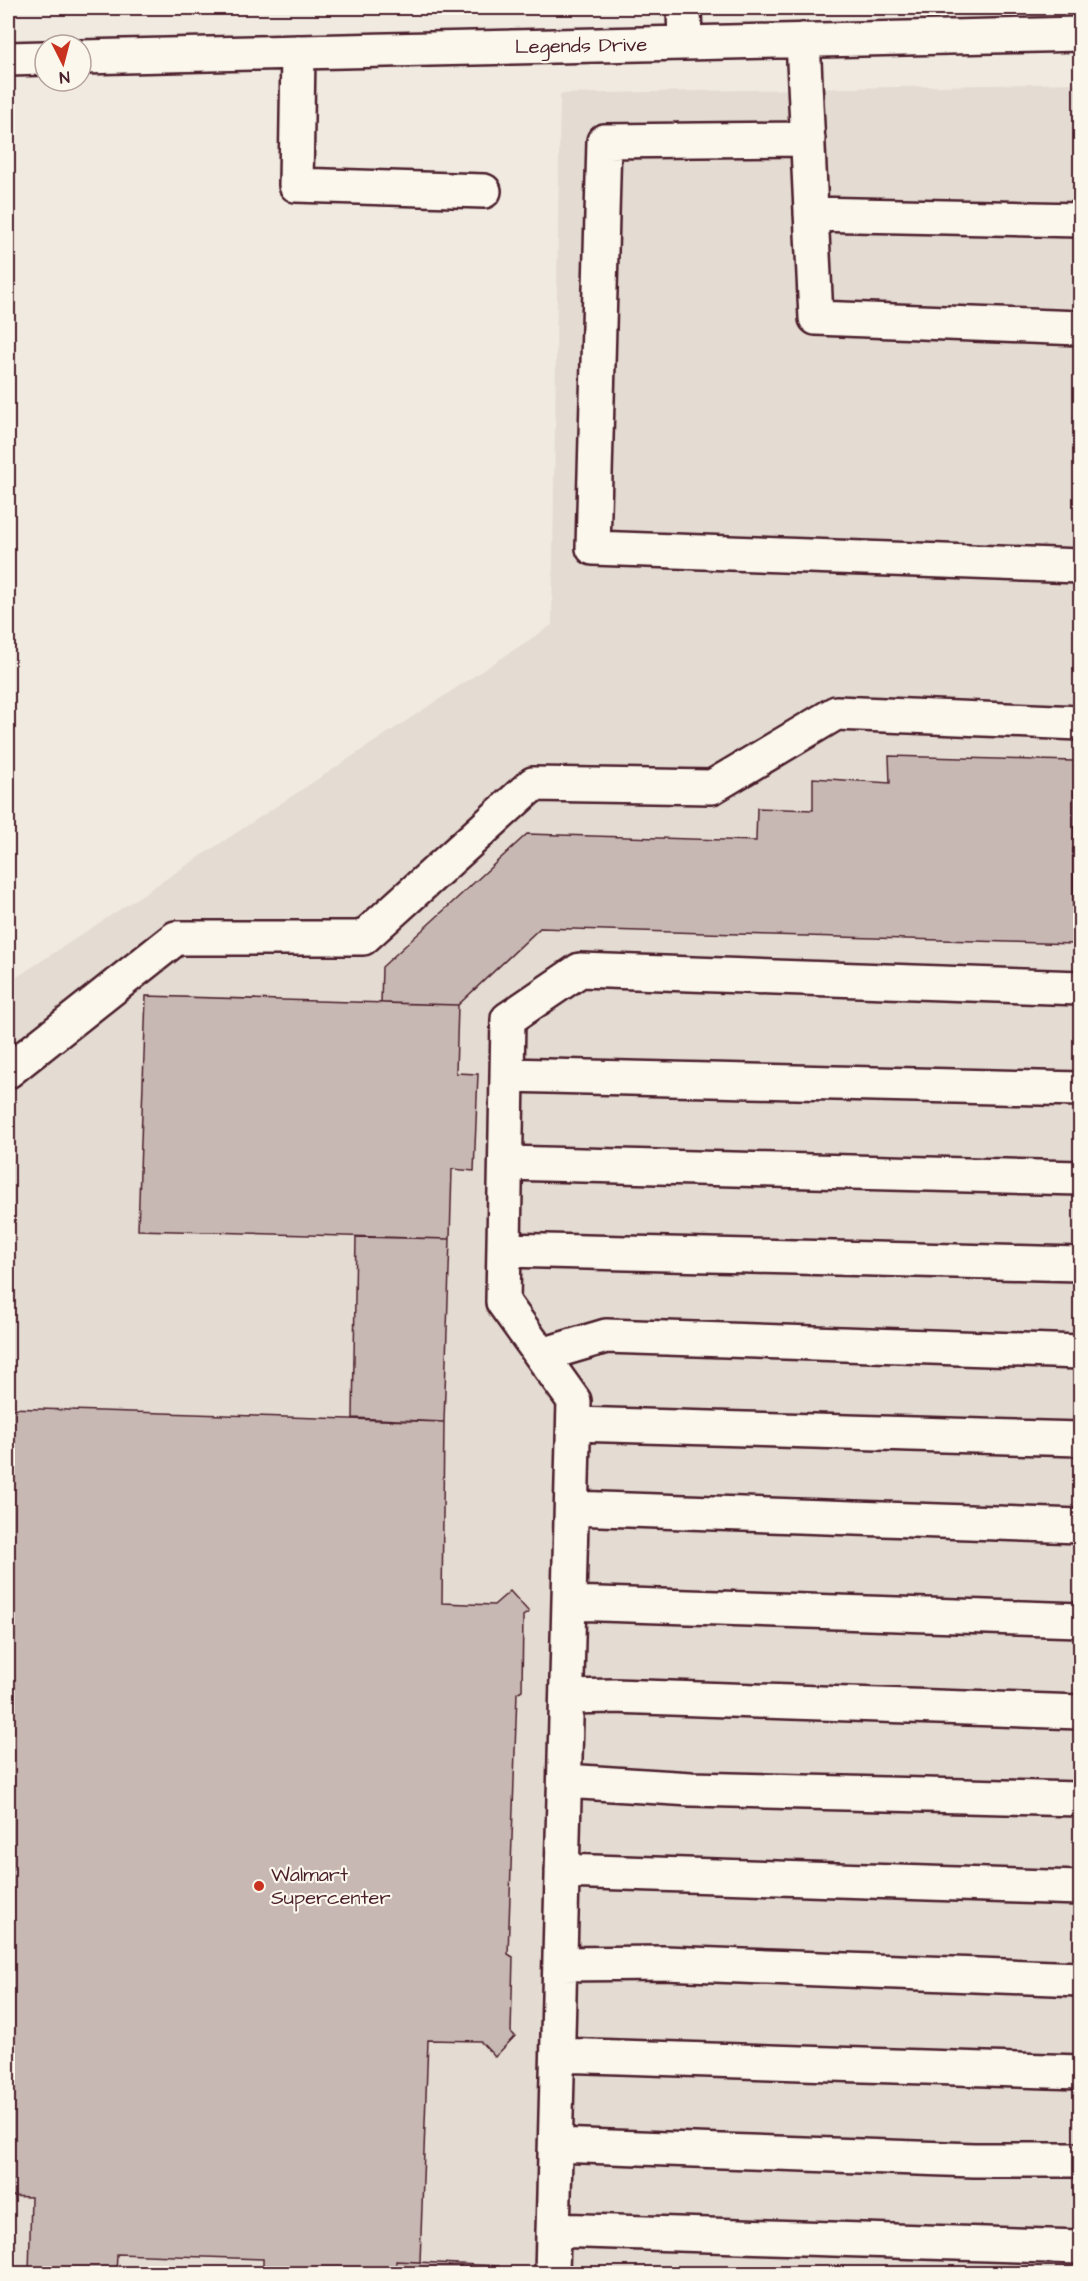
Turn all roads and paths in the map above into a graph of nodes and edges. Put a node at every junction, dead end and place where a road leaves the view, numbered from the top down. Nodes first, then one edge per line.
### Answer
1 (684, 8) edge
2 (1080, 34) edge
3 (803, 40) junction
4 (685, 43) junction
5 (298, 52) junction
6 (93, 57) edge
7 (33, 58) edge
8 (8, 59) edge
9 (808, 140) junction
10 (484, 191) dead end
11 (811, 214) junction
12 (1080, 220) edge
13 (1080, 328) edge
14 (1080, 566) edge
15 (1080, 723) edge
16 (1080, 988) edge
17 (8, 1071) edge
18 (507, 1075) junction
19 (1080, 1089) edge
20 (506, 1163) junction
21 (1080, 1178) edge
22 (504, 1250) junction
23 (1080, 1264) edge
24 (1080, 1352) edge
25 (542, 1355) junction
26 (574, 1424) junction
27 (1080, 1439) edge
28 (572, 1508) junction
29 (1080, 1526) edge
30 (570, 1602) junction
31 (1080, 1620) edge
32 (567, 1697) junction
33 (1080, 1712) edge
34 (565, 1781) junction
35 (1080, 1799) edge
36 (562, 1871) junction
37 (1080, 1888) edge
38 (560, 1964) junction
39 (1080, 1979) edge
40 (558, 2055) junction
41 (1080, 2072) edge
42 (556, 2145) junction
43 (1080, 2160) edge
44 (553, 2230) junction
45 (1080, 2247) edge
46 (552, 2274) edge

1 - 4 street
2 - 3 street, Legends Drive
3 - 4 street, Legends Drive
3 - 9 street
4 - 5 street, Legends Drive
5 - 6 street, Legends Drive
5 - 10 street
7 - 8 street
9 - 11 street
9 - 14 street
11 - 12 street
11 - 13 street
15 - 17 street
16 - 18 street
18 - 19 street
18 - 20 street
20 - 21 street
20 - 22 street
22 - 23 street
22 - 25 street
24 - 25 street
25 - 26 street
26 - 27 street
26 - 28 street
28 - 29 street
28 - 30 street
30 - 31 street
30 - 32 street
32 - 33 street
32 - 34 street
34 - 35 street
34 - 36 street
36 - 37 street
36 - 38 street
38 - 39 street
38 - 40 street
40 - 41 street
40 - 42 street
42 - 43 street
42 - 44 street
44 - 45 street
44 - 46 street

